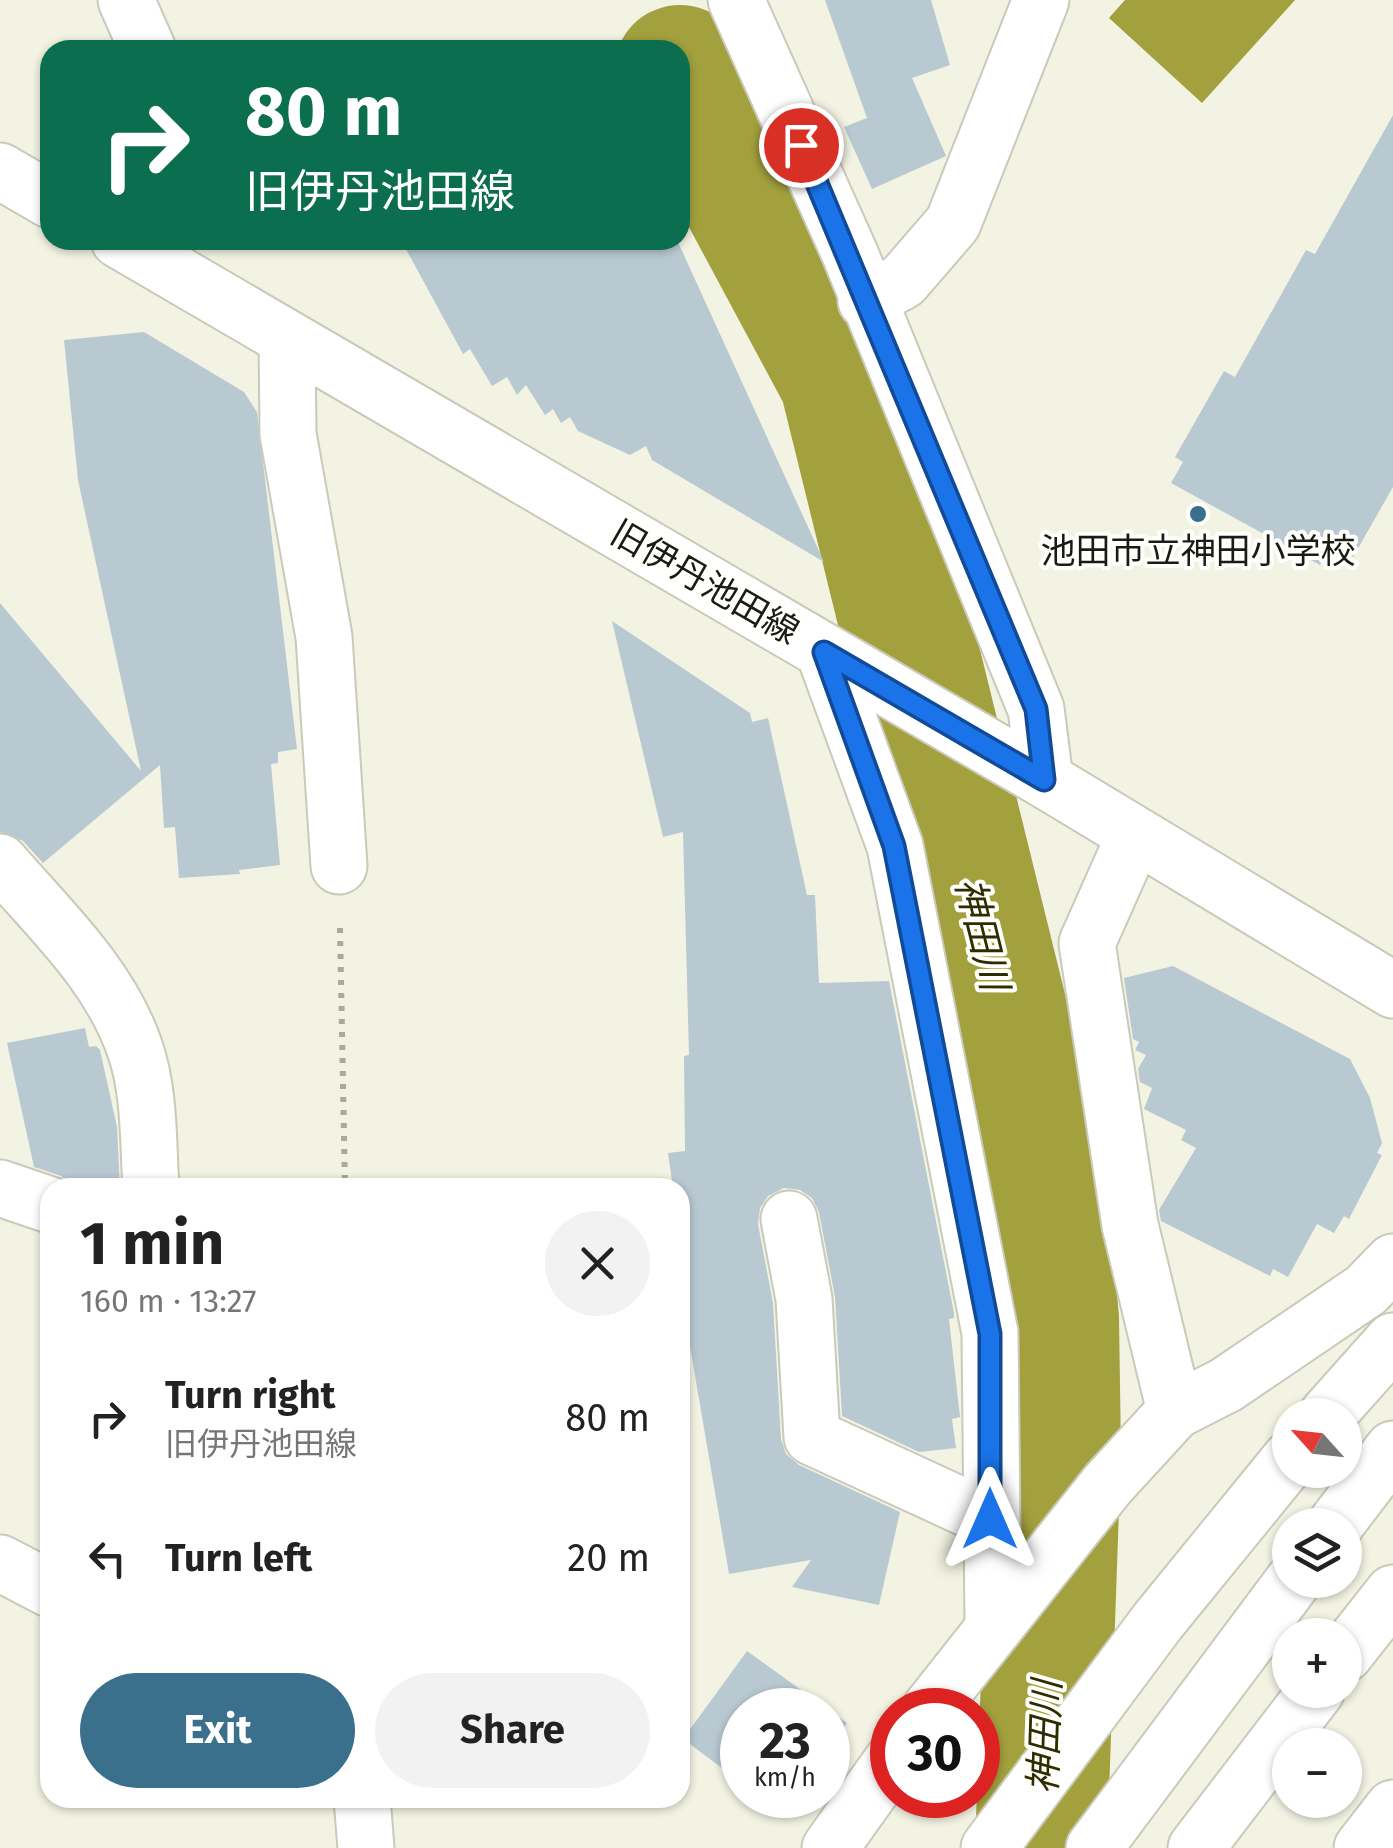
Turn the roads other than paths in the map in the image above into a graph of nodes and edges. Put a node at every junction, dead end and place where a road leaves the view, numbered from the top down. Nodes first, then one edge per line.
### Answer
1 (126, 0) edge
2 (736, 0) edge
3 (1041, 0) edge
4 (144, 40) edge
5 (0, 171) edge
6 (40, 194) edge
7 (154, 250) edge
8 (203, 264) edge
9 (866, 302) junction
10 (287, 339) junction
11 (845, 663) junction
12 (1044, 780) junction
13 (1135, 835) junction
14 (0, 862) edge
15 (339, 866) road end
16 (1393, 990) edge
17 (150, 1178) edge
18 (0, 1188) edge
19 (40, 1201) edge
20 (789, 1220) dead end
21 (1393, 1262) edge
22 (1393, 1341) edge
23 (1342, 1398) edge
24 (1175, 1412) junction
25 (1393, 1449) edge
26 (1272, 1481) edge
27 (1348, 1508) edge
28 (990, 1519) junction
29 (0, 1563) edge
30 (40, 1584) edge
31 (1393, 1593) edge
32 (1280, 1598) edge
33 (1004, 1613) junction
34 (1362, 1632) edge
35 (947, 1688) edge
36 (1303, 1708) edge
37 (870, 1792) edge
38 (363, 1808) edge
39 (1393, 1808) edge
40 (366, 1848) edge
41 (830, 1848) edge
42 (989, 1848) edge
43 (1094, 1848) edge
44 (1196, 1848) edge
45 (1362, 1848) edge

1 - 4 main road
2 - 9 main road
3 - 9 main road
5 - 6 main road
7 - 8 main road, 旧伊丹池田線
8 - 10 main road, 旧伊丹池田線
9 - 12 main road
10 - 11 main road, 旧伊丹池田線
10 - 15 main road
11 - 12 main road, 旧伊丹池田線
11 - 28 main road
12 - 13 main road, 旧伊丹池田線
13 - 16 main road, 旧伊丹池田線
13 - 24 main road
14 - 17 main road
18 - 19 main road
20 - 28 main road
21 - 24 main road
22 - 23 main road
24 - 33 main road
25 - 27 main road
26 - 42 main road
28 - 33 main road
29 - 30 main road
31 - 34 main road
32 - 43 main road
33 - 35 main road
36 - 44 main road
37 - 41 main road
38 - 40 main road
39 - 45 main road

